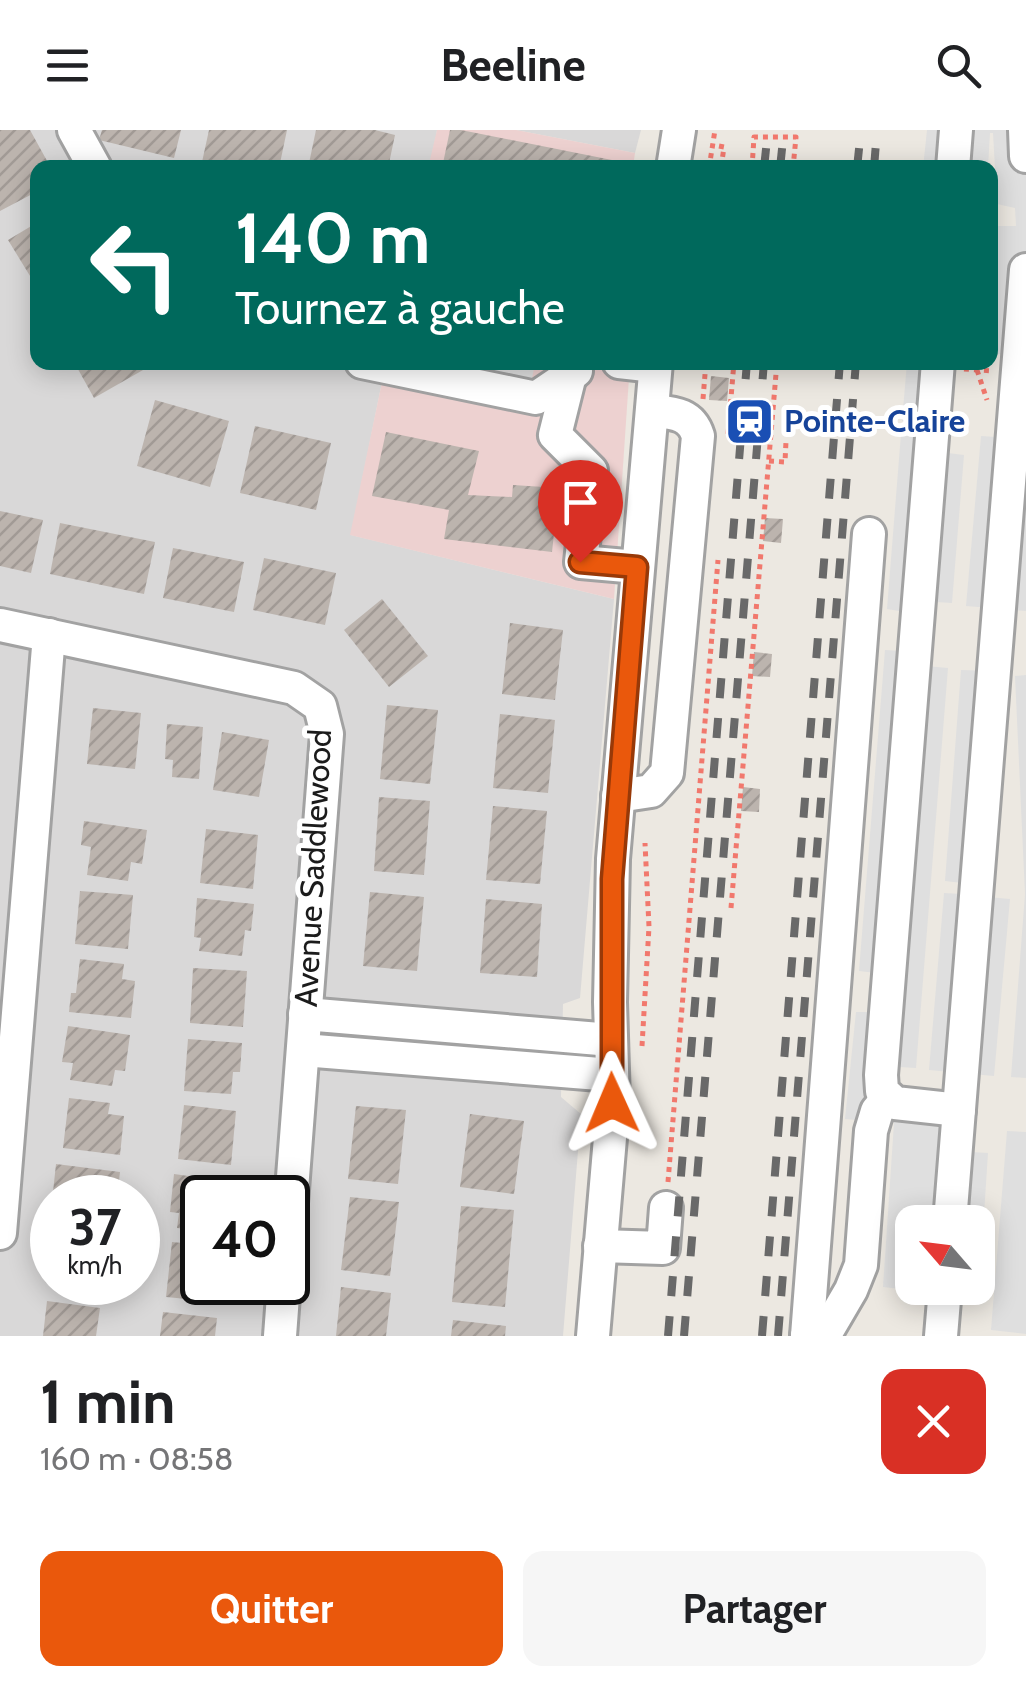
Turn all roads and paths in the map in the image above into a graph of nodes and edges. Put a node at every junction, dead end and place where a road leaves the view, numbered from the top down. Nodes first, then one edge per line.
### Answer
1 (74, 130) edge
2 (679, 130) edge
3 (715, 130) edge
4 (956, 130) edge
5 (1024, 130) edge
6 (719, 146) dead end
7 (1026, 156) edge
8 (91, 160) edge
9 (674, 160) edge
10 (710, 160) edge
11 (722, 160) edge
12 (753, 160) edge
13 (794, 160) edge
14 (954, 160) edge
15 (1026, 270) edge
16 (401, 370) edge
17 (578, 370) edge
18 (579, 370) edge
19 (655, 370) edge
20 (705, 370) edge
21 (733, 370) edge
22 (776, 370) edge
23 (946, 370) edge
24 (996, 370) edge
25 (1006, 371) dead end
26 (702, 406) dead end
27 (717, 408) dead end
28 (730, 408) junction
29 (652, 410) junction
30 (786, 442) dead end
31 (727, 447) dead end
32 (769, 461) junction
33 (869, 534) dead end
34 (719, 544) dead end
35 (637, 567) junction
36 (0, 625) edge
37 (50, 635) junction
38 (686, 795) dead end
39 (618, 796) junction
40 (698, 797) junction
41 (731, 908) dead end
42 (305, 1014) junction
43 (611, 1040) junction
44 (302, 1050) junction
45 (612, 1075) junction
46 (888, 1098) junction
47 (959, 1110) junction
48 (293, 1175) edge
49 (951, 1205) edge
50 (666, 1208) joint
51 (0, 1233) edge
52 (600, 1246) junction
53 (282, 1305) edge
54 (280, 1336) edge
55 (593, 1336) edge
56 (808, 1336) edge

1 - 8 street
2 - 9 street
3 - 10 path
4 - 14 street
5 - 7 street
6 - 11 path
12 - 13 path
15 - 47 street
16 - 17 street
18 - 35 street
19 - 29 street
20 - 26 path
21 - 28 path
22 - 32 path
23 - 46 street
24 - 25 path
27 - 28 path
28 - 31 path
29 - 35 street
29 - 39 street
30 - 32 path
32 - 41 path
33 - 56 street
34 - 40 path
35 - 39 street
36 - 37 street, Avenue Saddlewood
37 - 42 street, Avenue Saddlewood
37 - 51 street
38 - 40 path
39 - 43 street
40 - 50 path
42 - 43 street
42 - 44 street, Avenue Saddlewood
43 - 45 street
44 - 45 street
44 - 48 street, Avenue Saddlewood
45 - 52 street
46 - 47 street
46 - 56 street
47 - 49 street
50 - 52 street
52 - 55 street
53 - 54 street

